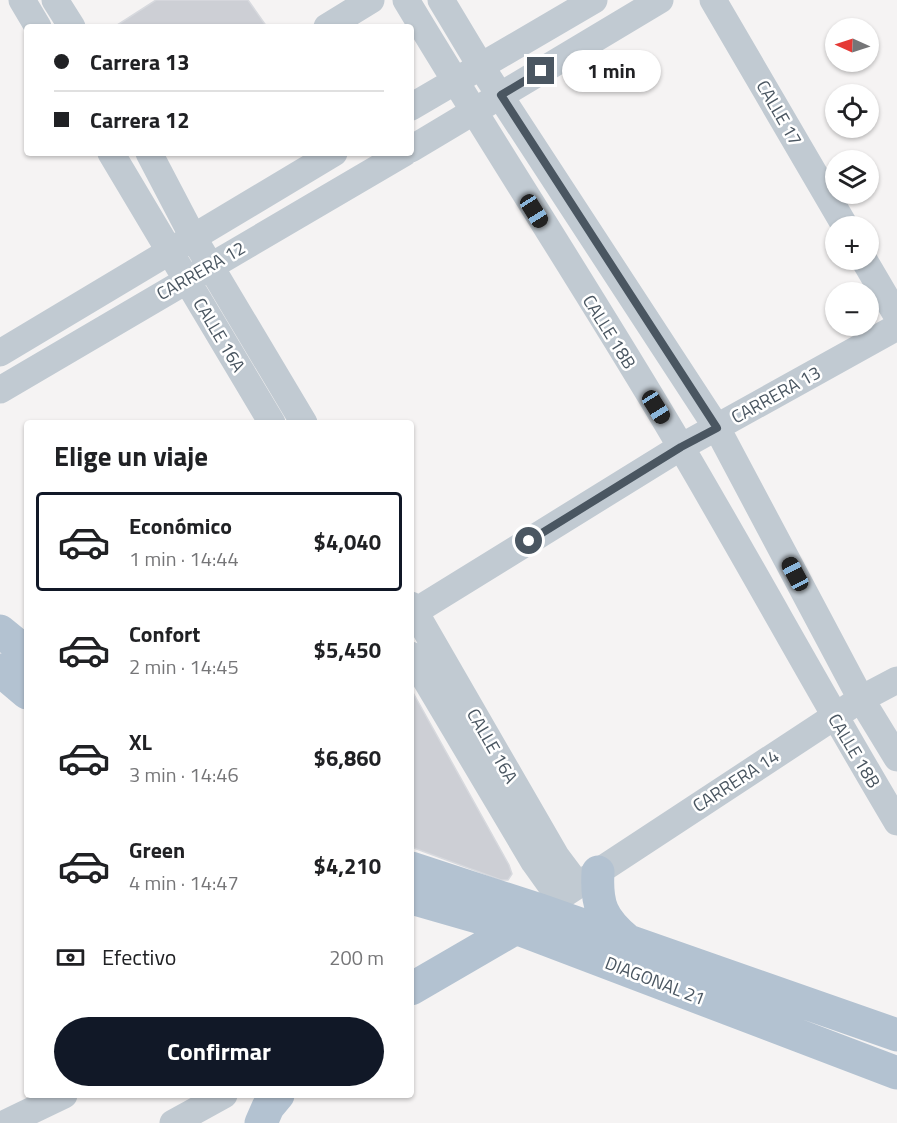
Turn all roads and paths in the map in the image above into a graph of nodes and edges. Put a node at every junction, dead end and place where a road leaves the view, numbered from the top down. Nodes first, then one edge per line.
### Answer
1 (22, 0) edge
2 (55, 0) edge
3 (371, 0) edge
4 (406, 0) edge
5 (441, 0) edge
6 (594, 0) edge
7 (660, 0) edge
8 (713, 0) edge
9 (36, 24) edge
10 (70, 24) edge
11 (332, 24) edge
12 (480, 65) junction
13 (455, 81) junction
14 (501, 95) junction
15 (414, 105) edge
16 (473, 113) junction
17 (414, 147) edge
18 (113, 156) edge
19 (151, 156) edge
20 (329, 156) edge
21 (399, 156) edge
22 (839, 216) edge
23 (194, 237) junction
24 (169, 252) junction
25 (212, 264) junction
26 (870, 270) edge
27 (186, 280) junction
28 (897, 316) edge
29 (897, 327) edge
30 (0, 353) edge
31 (0, 390) edge
32 (270, 420) edge
33 (302, 420) edge
34 (717, 428) junction
35 (681, 447) junction
36 (414, 609) edge
37 (414, 613) edge
38 (0, 631) edge
39 (24, 651) edge
40 (414, 660) edge
41 (0, 670) edge
42 (897, 680) edge
43 (24, 690) edge
44 (861, 699) junction
45 (834, 717) junction
46 (897, 758) edge
47 (897, 822) edge
48 (414, 869) edge
49 (414, 897) edge
50 (558, 898) junction
51 (627, 940) junction
52 (414, 988) edge
53 (897, 1035) edge
54 (897, 1073) edge
55 (57, 1098) edge
56 (219, 1098) edge
57 (249, 1098) edge
58 (276, 1098) edge
59 (6, 1123) edge
60 (173, 1123) edge
61 (240, 1123) edge
62 (261, 1123) edge

1 - 9 street
2 - 10 street
3 - 11 street
4 - 13 street, CALLE 18B
5 - 12 street, CALLE 18B
6 - 12 street
7 - 14 street
8 - 22 street, CALLE 17
12 - 13 street
12 - 14 street, CALLE 18B
13 - 15 street
13 - 16 street, CALLE 18B
14 - 16 street
14 - 34 street, CALLE 18B
16 - 17 street
16 - 35 street, CALLE 18B
18 - 24 street, CALLE 16A
19 - 23 street, CALLE 16A
20 - 23 street, CARRERA 12
21 - 25 street, CARRERA 12
23 - 24 street, CARRERA 12
23 - 25 street, CALLE 16A
24 - 27 street, CALLE 16A
24 - 30 street, CARRERA 12
25 - 27 street, CARRERA 12
25 - 33 street, CALLE 16A
26 - 28 street
27 - 31 street, CARRERA 12
27 - 32 street, CALLE 16A
29 - 34 street, CARRERA 13
34 - 35 street, CARRERA 13
34 - 44 street, CALLE 18B
35 - 36 street, CARRERA 13
35 - 45 street, CALLE 18B
37 - 50 street, CALLE 16A
38 - 39 main road
40 - 50 street, CALLE 16A
41 - 43 main road
42 - 44 street, CARRERA 14
44 - 45 street, CARRERA 14
44 - 46 street, CALLE 18B
45 - 47 street, CALLE 18B
45 - 50 street, CARRERA 14
48 - 50 main road, DIAGONAL 21
49 - 50 main road, DIAGONAL 21
50 - 51 main road, DIAGONAL 21
50 - 51 main road
50 - 52 main road
50 - 54 main road, DIAGONAL 21
51 - 53 main road, DIAGONAL 21
55 - 59 street
56 - 60 street
57 - 61 main road
58 - 62 main road

